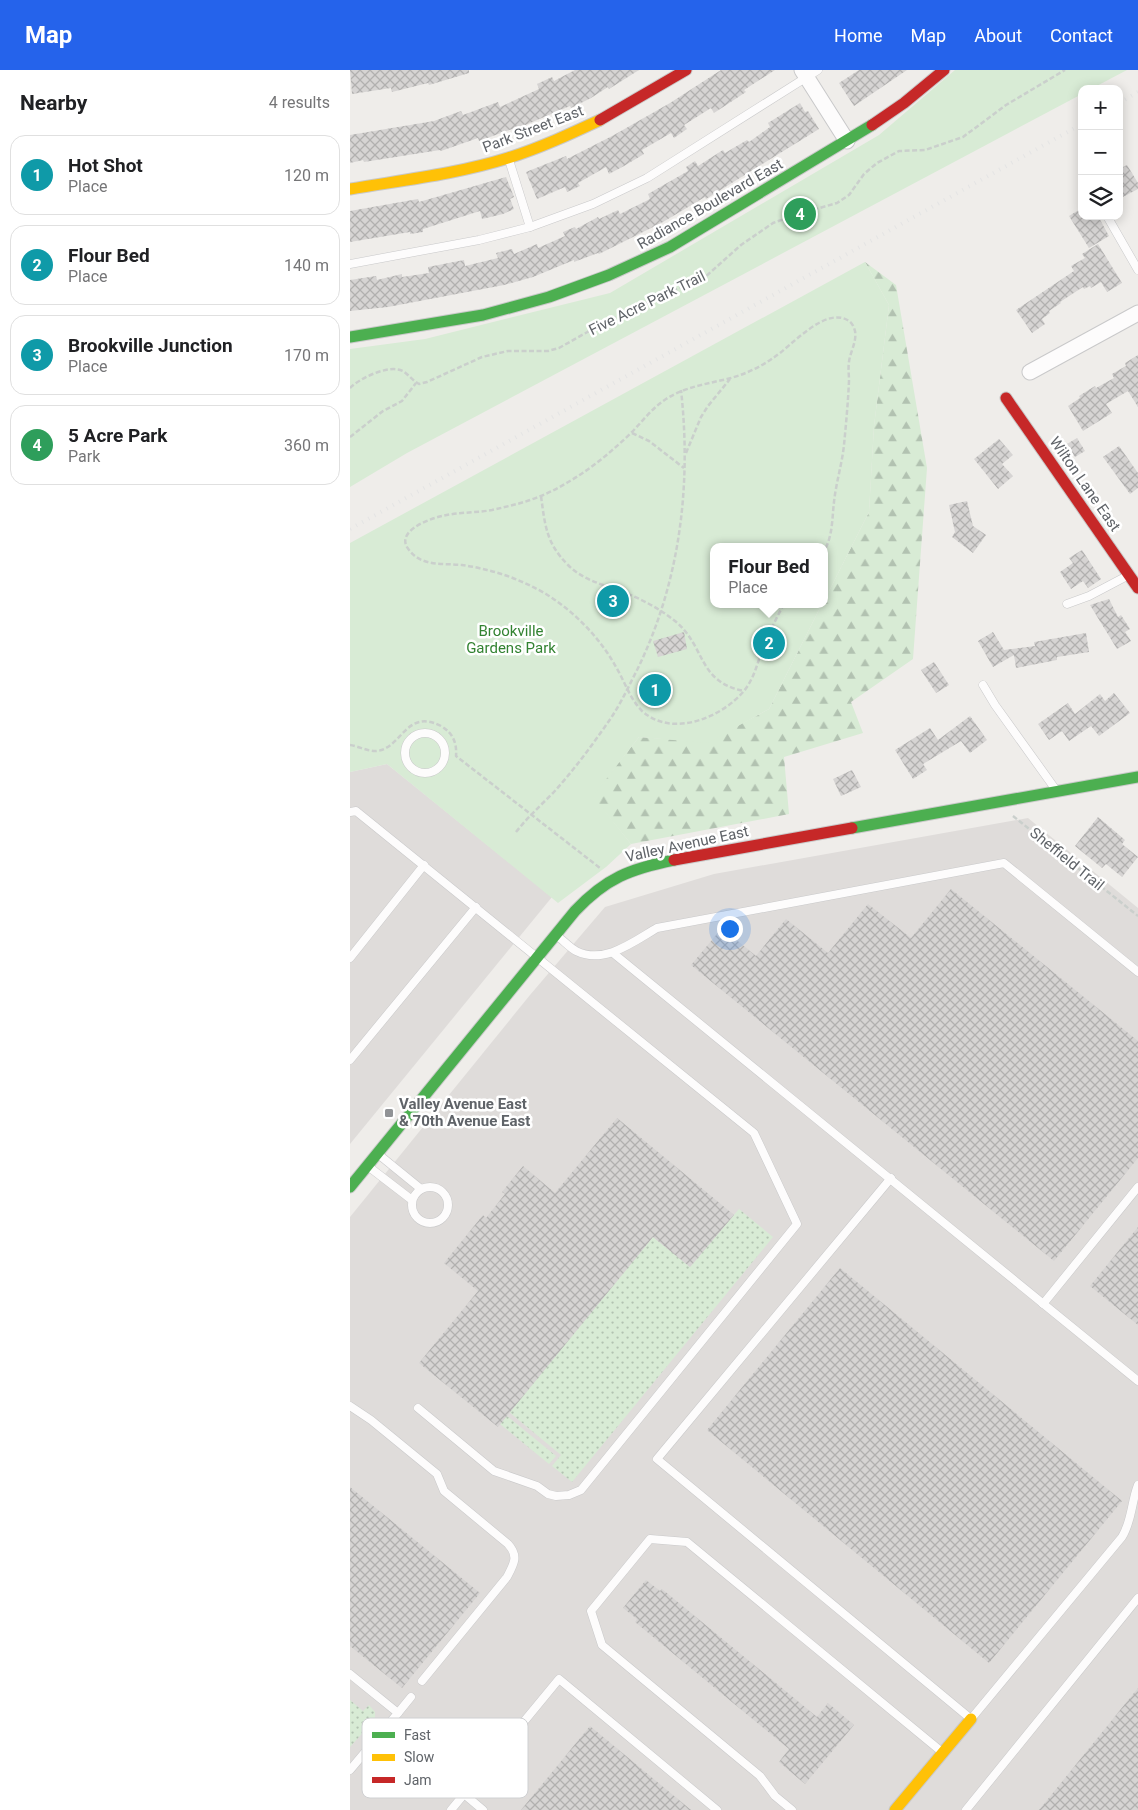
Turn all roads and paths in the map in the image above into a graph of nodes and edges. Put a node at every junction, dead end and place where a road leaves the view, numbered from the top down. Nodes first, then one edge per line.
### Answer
1 (686, 70) edge
2 (944, 70) edge
3 (1065, 70) edge
4 (809, 73) edge
5 (847, 141) junction
6 (508, 158) junction
7 (350, 189) edge
8 (1109, 220) edge
9 (530, 227) junction
10 (350, 264) edge
11 (1138, 270) edge
12 (1138, 314) edge
13 (350, 338) edge
14 (1030, 372) dead end
15 (730, 378) junction
16 (416, 383) junction
17 (350, 388) edge
18 (681, 390) junction
19 (1006, 398) dead end
20 (631, 433) junction
21 (350, 437) edge
22 (685, 454) junction
23 (684, 468) junction
24 (541, 496) junction
25 (828, 543) edge
26 (1129, 575) junction
27 (1138, 588) edge
28 (1067, 604) dead end
29 (782, 608) edge
30 (661, 610) junction
31 (983, 685) dead end
32 (628, 688) junction
33 (744, 691) junction
34 (350, 746) edge
35 (406, 761) joint
36 (1138, 777) edge
37 (1057, 792) junction
38 (997, 802) junction
39 (353, 811) edge
40 (531, 814) junction
41 (350, 819) edge
42 (516, 832) dead end
43 (424, 865) junction
44 (610, 880) junction
45 (476, 906) junction
46 (1138, 916) edge
47 (556, 935) junction
48 (613, 953) junction
49 (538, 956) junction
50 (350, 958) edge
51 (1138, 972) edge
52 (351, 1057) edge
53 (377, 1153) junction
54 (367, 1166) junction
55 (891, 1178) junction
56 (350, 1186) edge
57 (1138, 1187) edge
58 (421, 1189) junction
59 (412, 1200) junction
60 (1044, 1304) junction
61 (1138, 1381) edge
62 (350, 1406) edge
63 (418, 1408) dead end
64 (1138, 1485) edge
65 (1138, 1598) edge
66 (350, 1674) edge
67 (422, 1681) dead end
68 (412, 1696) dead end
69 (398, 1713) junction
70 (394, 1718) edge
71 (527, 1718) edge
72 (971, 1719) junction
73 (943, 1753) junction
74 (362, 1756) edge
75 (350, 1770) edge
76 (461, 1798) edge
77 (469, 1798) edge
78 (451, 1810) edge
79 (483, 1810) edge
80 (717, 1810) edge
81 (792, 1810) edge
82 (895, 1810) edge
83 (966, 1810) edge

1 - 6 street, Park Street East
2 - 5 street, Radiance Boulevard East
3 - 16 path, Five Acre Park Trail
4 - 5 street
4 - 9 lane
5 - 13 street, Radiance Boulevard East
6 - 7 street, Park Street East
6 - 9 lane
8 - 11 lane
9 - 10 lane
12 - 14 street
15 - 18 path
15 - 22 path
15 - 25 path
16 - 17 path
16 - 21 path
18 - 20 path
18 - 22 path
19 - 26 street, Wilton Lane East
20 - 23 path
20 - 24 path
22 - 23 path
23 - 30 path
24 - 30 path
24 - 32 path
26 - 27 street, Wilton Lane East
26 - 28 lane
29 - 33 path
30 - 32 path
30 - 33 path
31 - 37 lane
32 - 33 path
32 - 40 path
34 - 40 path
35 - 35 lane
36 - 37 street, Valley Avenue East
37 - 38 street, Valley Avenue East
38 - 44 street, Valley Avenue East
38 - 46 path, Sheffield Trail
39 - 41 lane
39 - 43 lane
40 - 42 path
40 - 44 path
43 - 45 lane
43 - 50 lane
44 - 47 street, Valley Avenue East
45 - 49 lane
45 - 52 lane
47 - 48 lane
47 - 49 street, Valley Avenue East
48 - 51 lane
48 - 55 lane
49 - 53 street, Valley Avenue East
49 - 63 lane
53 - 54 street, Valley Avenue East
53 - 58 lane
54 - 56 street, Valley Avenue East
54 - 59 lane
55 - 60 lane
55 - 72 lane
57 - 60 lane
58 - 59 lane
58 - 59 lane
60 - 61 lane
62 - 67 lane
64 - 72 lane
65 - 83 lane
66 - 69 lane
68 - 69 lane
69 - 70 lane
71 - 80 lane
72 - 73 street
73 - 81 lane
73 - 82 street
74 - 75 lane
76 - 78 lane
77 - 79 lane

